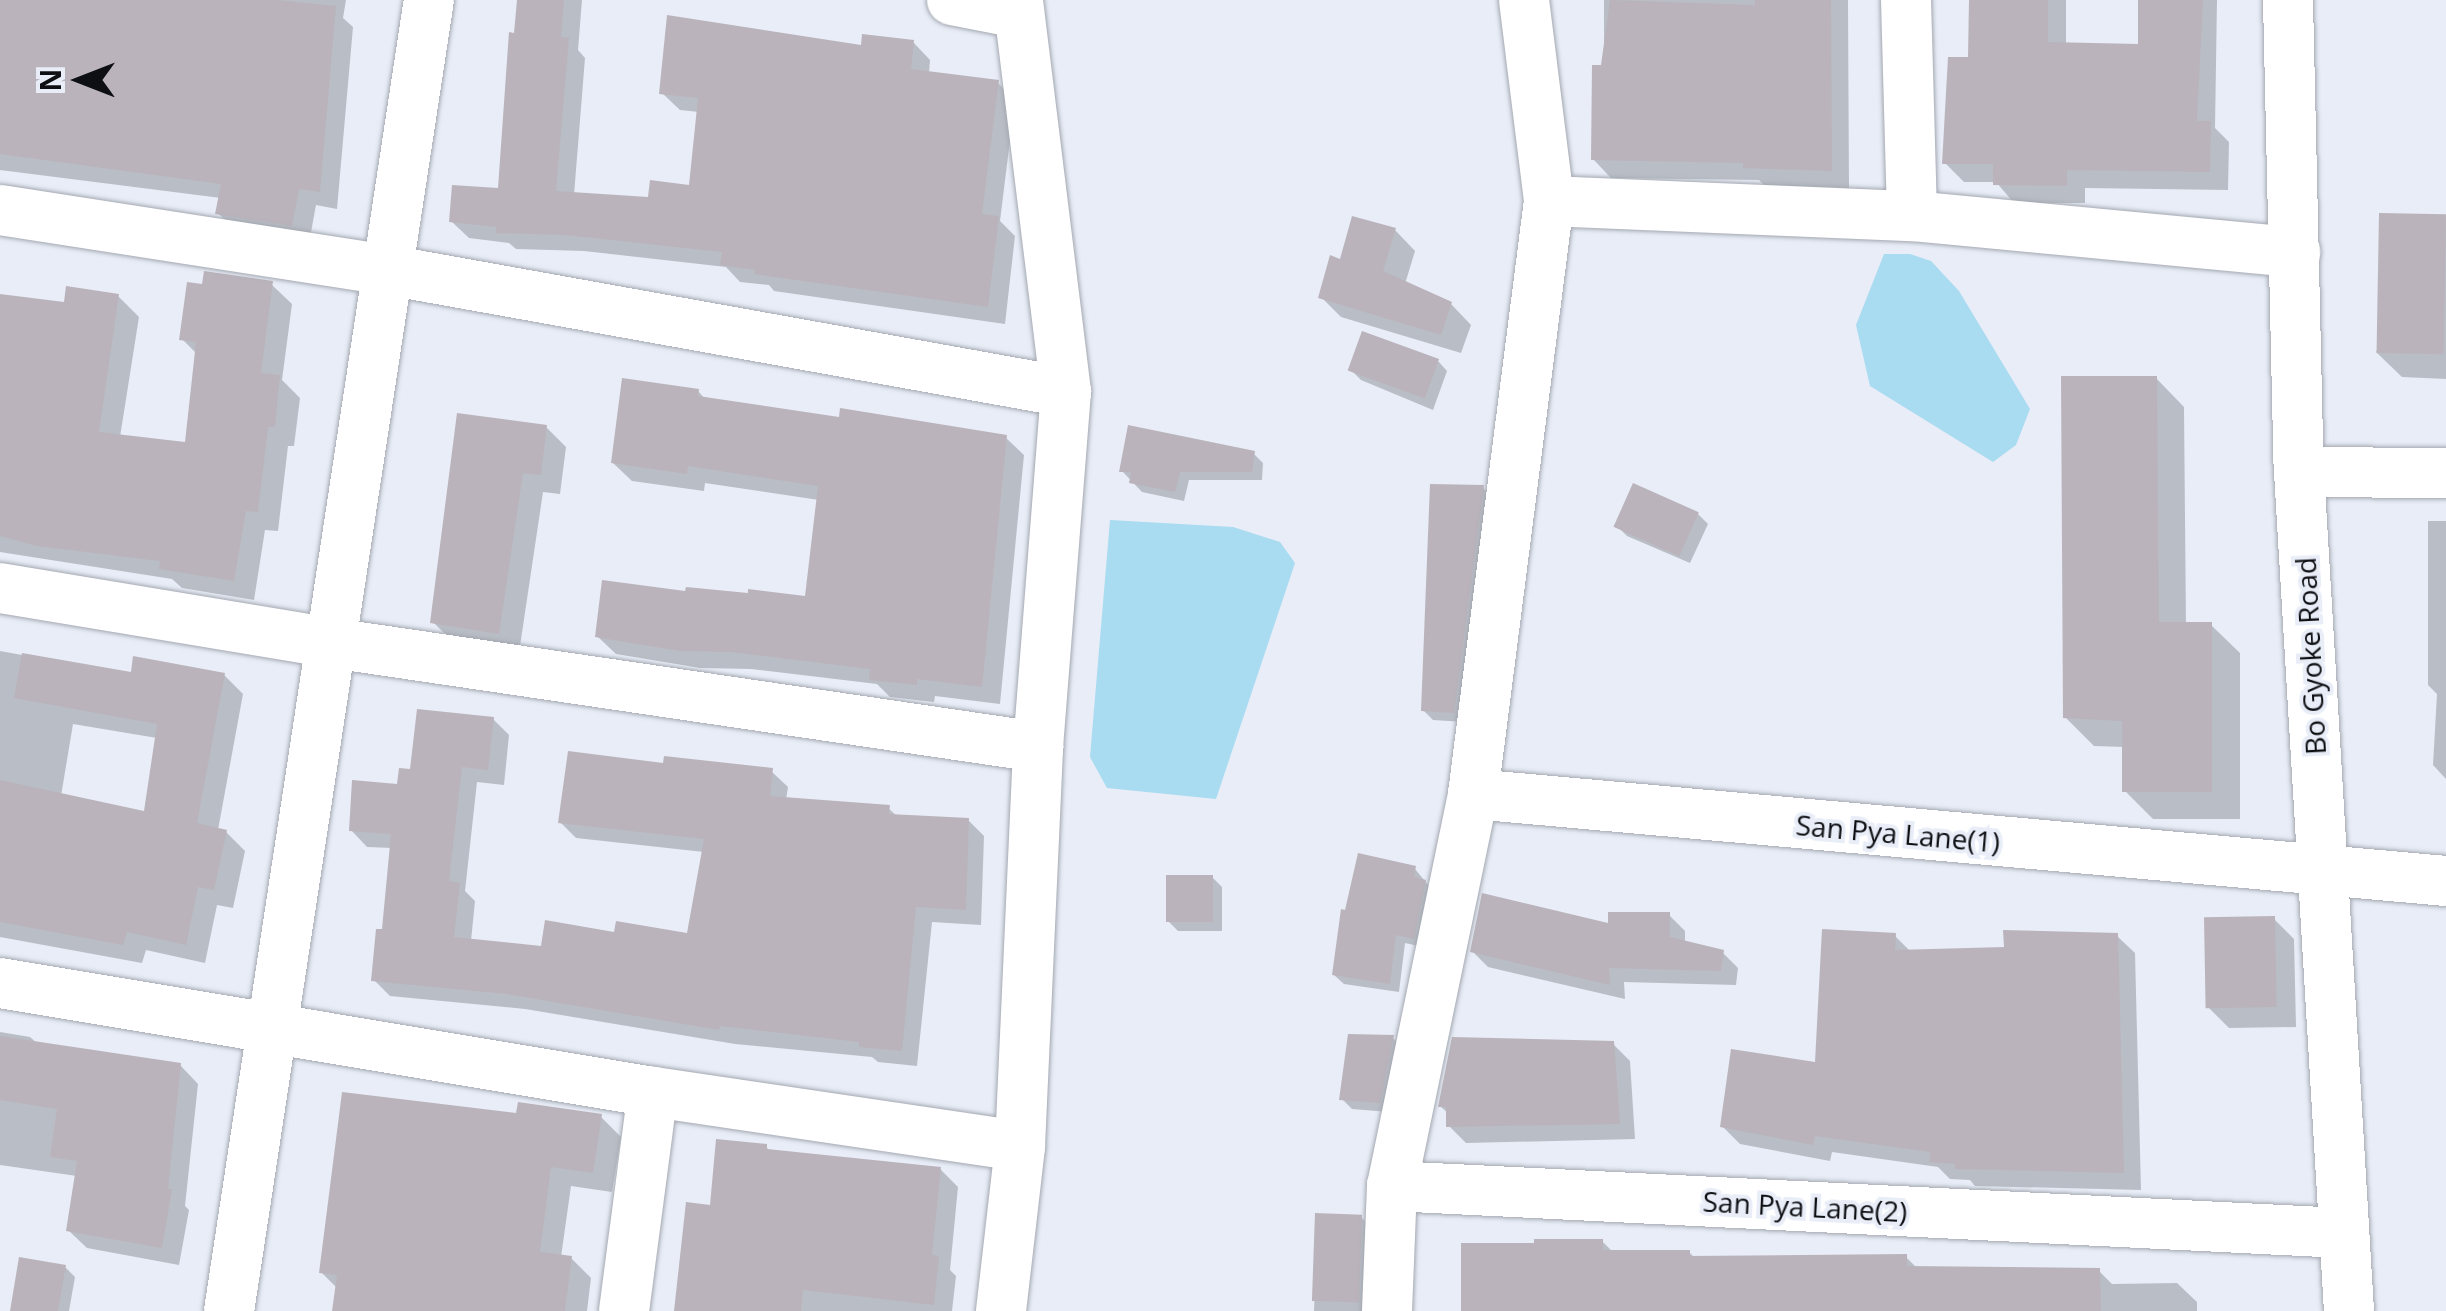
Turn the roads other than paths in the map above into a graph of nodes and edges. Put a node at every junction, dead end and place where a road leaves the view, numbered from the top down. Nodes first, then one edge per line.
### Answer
1 (428, 0) edge
2 (952, 0) edge
3 (1524, 0) edge
4 (1906, 0) edge
5 (2288, 0) edge
6 (1018, 6) edge
7 (1550, 201) junction
8 (0, 210) edge
9 (1912, 216) junction
10 (2295, 252) junction
11 (388, 270) junction
12 (1066, 392) junction
13 (2299, 472) junction
14 (2446, 473) edge
15 (0, 588) edge
16 (332, 643) junction
17 (1038, 746) junction
18 (1473, 794) junction
19 (2322, 871) junction
20 (2446, 880) edge
21 (0, 983) edge
22 (273, 1029) junction
23 (653, 1092) junction
24 (1020, 1146) junction
25 (1392, 1186) junction
26 (2344, 1234) junction
27 (229, 1311) edge
28 (624, 1311) edge
29 (1000, 1311) edge
30 (1387, 1311) edge
31 (2349, 1311) edge

1 - 11 street
2 - 6 street
3 - 7 street
4 - 9 street
5 - 10 street, Bo Gyoke Road
6 - 12 street
7 - 9 street
7 - 18 street
8 - 11 street
9 - 10 street
10 - 13 street, Bo Gyoke Road
11 - 12 street
11 - 16 street
12 - 17 street
13 - 14 street
13 - 19 street, Bo Gyoke Road
15 - 16 street
16 - 17 street
16 - 22 street
17 - 24 street
18 - 19 street, San Pya Lane(1)
18 - 25 street
19 - 20 street, San Pya Lane(1)
19 - 26 street, Bo Gyoke Road
21 - 22 street
22 - 23 street
22 - 27 street
23 - 24 street
23 - 28 street
24 - 29 street
25 - 26 street, San Pya Lane(2)
25 - 30 street
26 - 31 street, Bo Gyoke Road

